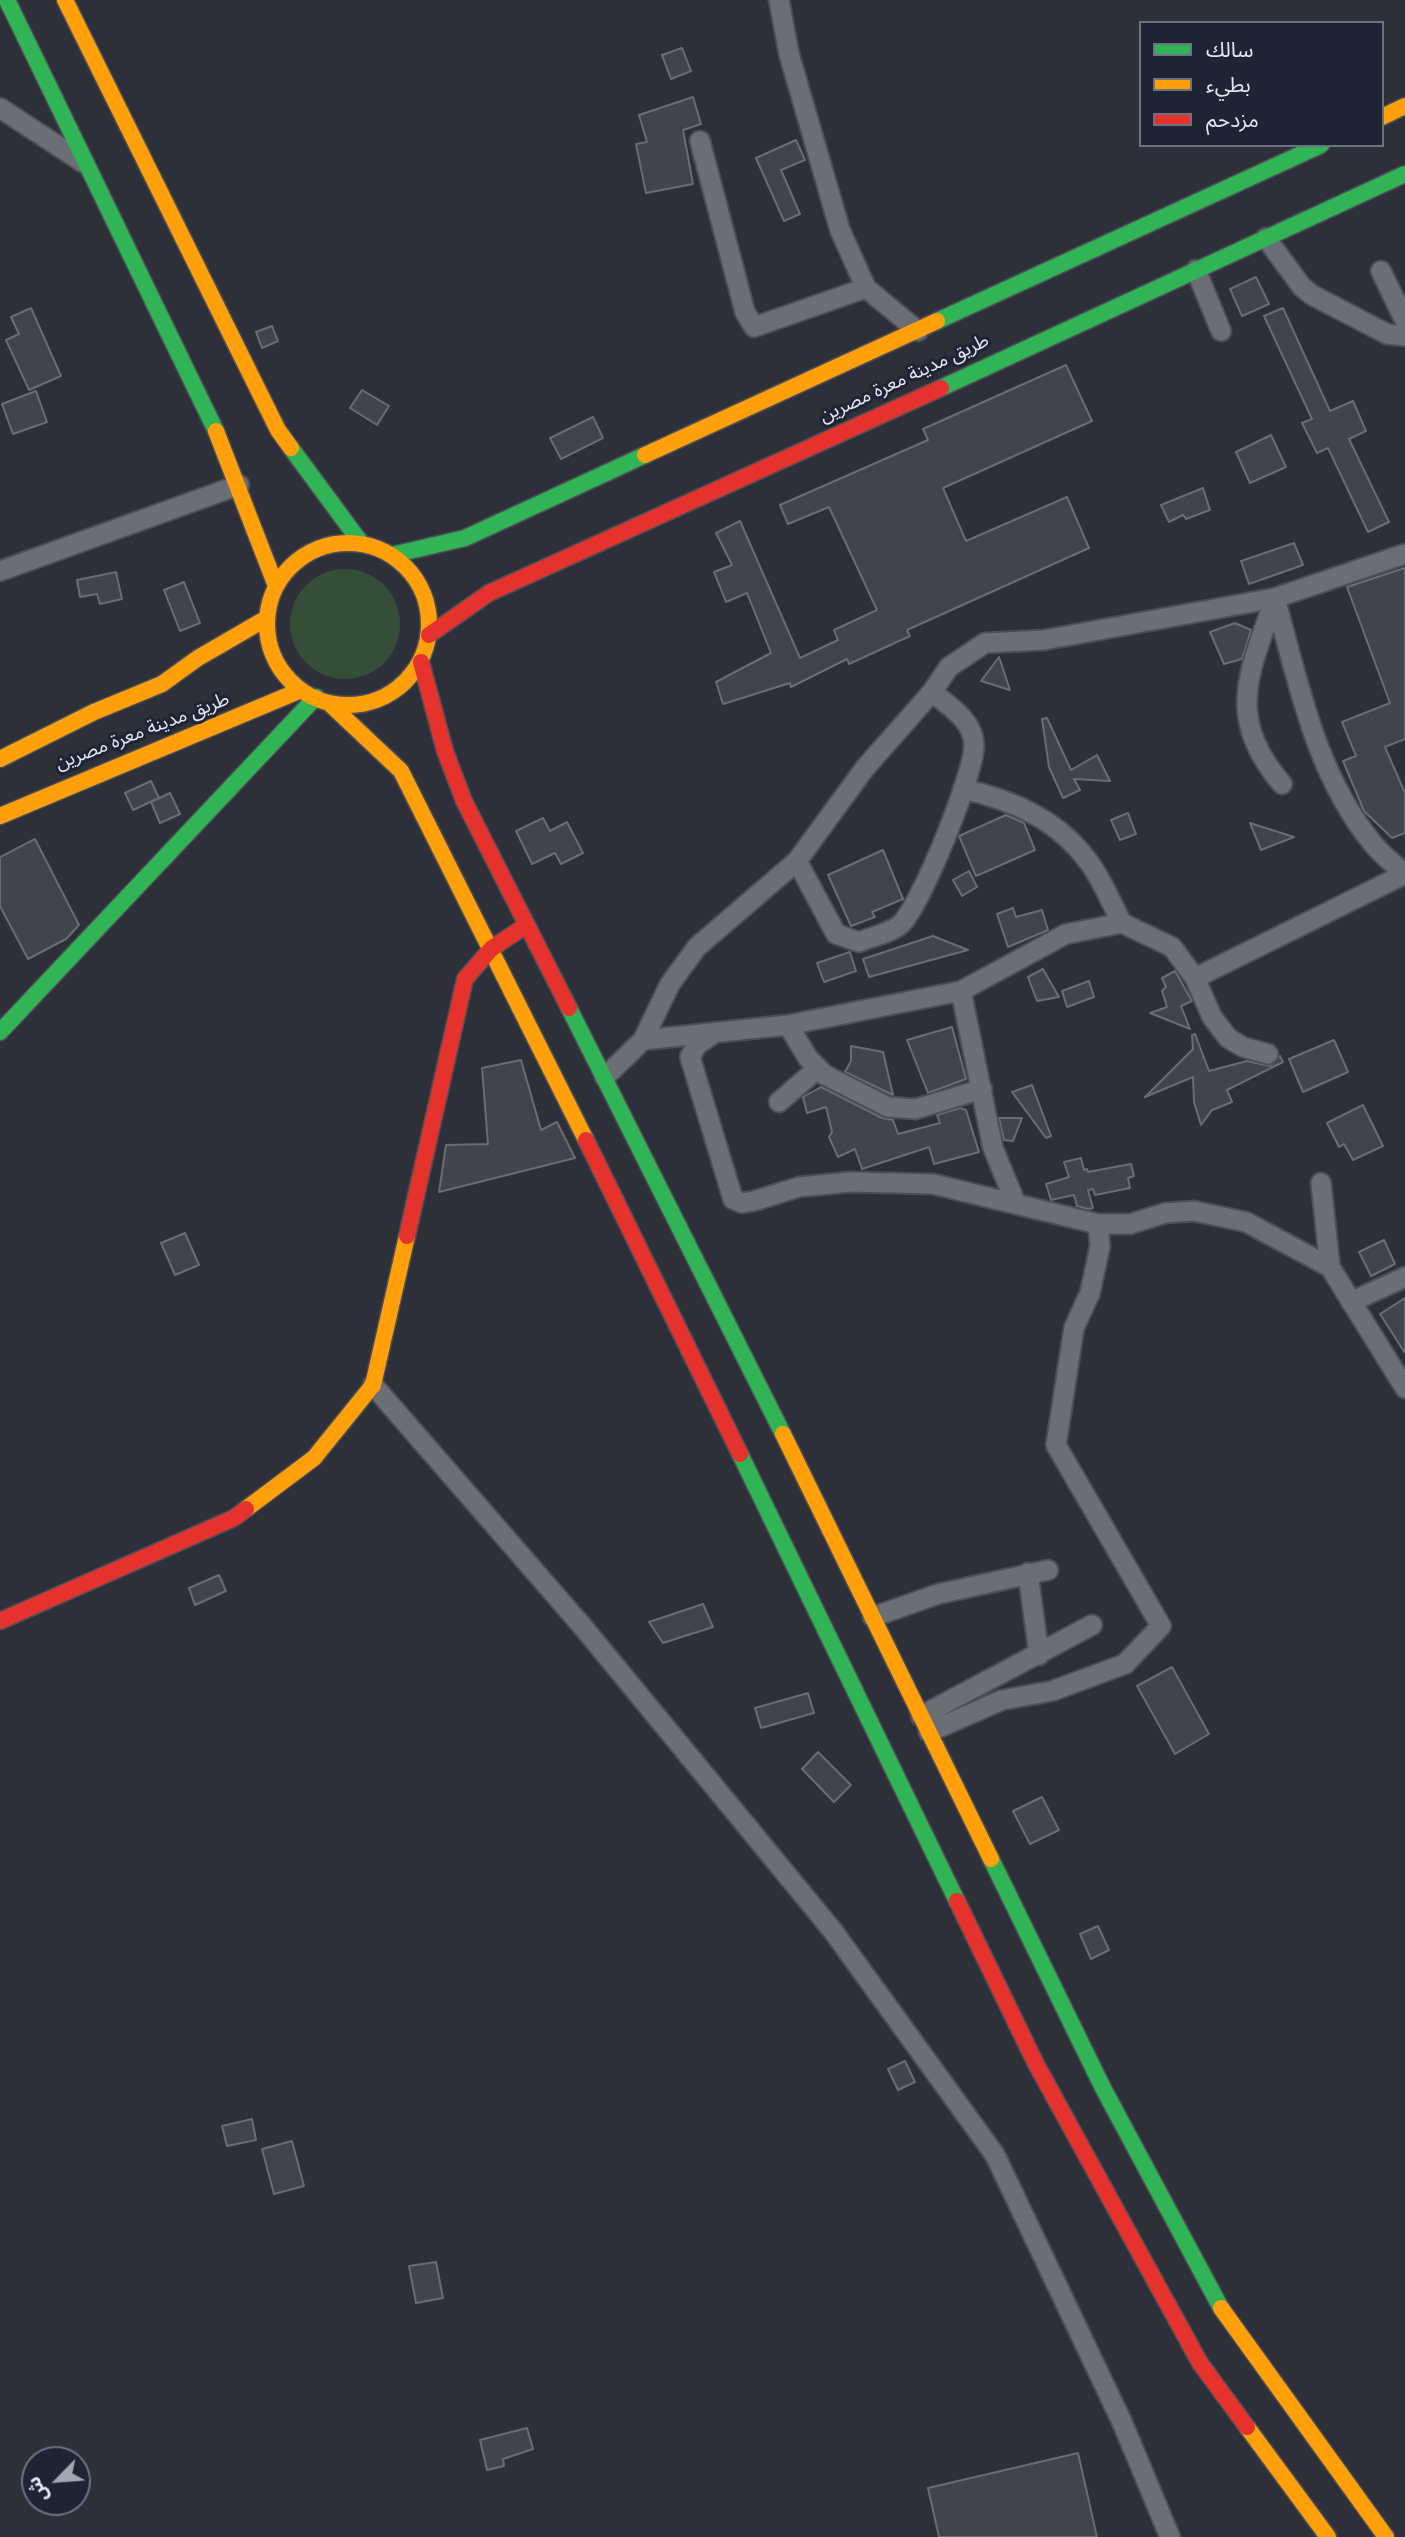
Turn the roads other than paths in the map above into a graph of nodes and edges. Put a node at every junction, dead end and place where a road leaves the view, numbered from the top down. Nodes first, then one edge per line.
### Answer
1 (7, 0) edge
2 (65, 0) edge
3 (779, 0) edge
4 (1405, 107) edge
5 (0, 108) edge
6 (1384, 116) edge
7 (700, 141) dead end
8 (1317, 147) edge
9 (88, 166) junction
10 (1405, 174) edge
11 (1266, 238) junction
12 (1196, 270) junction
13 (1381, 271) dead end
14 (866, 288) junction
15 (1405, 321) edge
16 (918, 331) junction
17 (1221, 331) dead end
18 (1405, 336) edge
19 (239, 485) junction
20 (361, 543) junction
21 (1405, 554) edge
22 (392, 555) junction
23 (0, 572) edge
24 (276, 586) junction
25 (1275, 598) junction
26 (267, 618) junction
27 (429, 635) junction
28 (421, 662) junction
29 (932, 692) junction
30 (316, 697) junction
31 (0, 759) edge
32 (1282, 784) dead end
33 (963, 789) junction
34 (0, 816) edge
35 (797, 861) junction
36 (1122, 923) junction
37 (526, 926) junction
38 (491, 948) junction
39 (1195, 978) junction
40 (961, 991) junction
41 (788, 1024) junction
42 (0, 1032) edge
43 (714, 1034) junction
44 (643, 1040) junction
45 (1268, 1054) dead end
46 (817, 1069) junction
47 (605, 1077) junction
48 (982, 1089) junction
49 (779, 1102) dead end
50 (1321, 1183) dead end
51 (1016, 1204) junction
52 (1098, 1224) junction
53 (1330, 1267) junction
54 (1405, 1276) edge
55 (1351, 1302) junction
56 (373, 1385) junction
57 (1405, 1388) edge
58 (873, 1617) junction
59 (0, 1621) edge
60 (1092, 1625) dead end
61 (1039, 1655) junction
62 (925, 1724) junction
63 (1170, 2537) edge
64 (1328, 2537) edge
65 (1386, 2537) edge

1 - 9 main road
2 - 20 main road
3 - 14 street
4 - 6 main road
5 - 9 street
7 - 14 street
8 - 16 main road, طريق مدينة معرة مصرين
9 - 19 main road
10 - 11 main road, طريق مدينة معرة مصرين
11 - 12 main road, طريق مدينة معرة مصرين
11 - 18 street
12 - 17 street
12 - 27 main road, طريق مدينة معرة مصرين
13 - 15 street
14 - 16 street
16 - 22 main road, طريق مدينة معرة مصرين
19 - 23 street
19 - 24 main road
20 - 22 main road
20 - 24 main road
21 - 25 street
22 - 27 main road
24 - 26 main road
25 - 29 street
25 - 32 street
25 - 39 street
26 - 30 main road
26 - 31 main road, طريق مدينة معرة مصرين
27 - 28 main road
28 - 30 main road
28 - 37 main road
29 - 33 street
29 - 35 street
30 - 34 main road, طريق مدينة معرة مصرين
30 - 38 main road
30 - 42 main road
33 - 35 street
33 - 36 street
35 - 44 street
36 - 39 street
36 - 40 street
37 - 38 main road
37 - 47 main road
38 - 56 main road
38 - 64 main road
39 - 45 street
40 - 41 street
40 - 48 street
41 - 43 street
41 - 46 street
43 - 44 street
43 - 51 street
44 - 47 street
46 - 48 street
46 - 49 street
47 - 58 main road
48 - 51 street
50 - 53 street
51 - 52 street
52 - 53 street
52 - 62 street
53 - 55 street
54 - 55 street
55 - 57 street
56 - 59 main road
56 - 63 street
58 - 61 street
58 - 62 main road
60 - 61 street
61 - 62 street
62 - 65 main road

